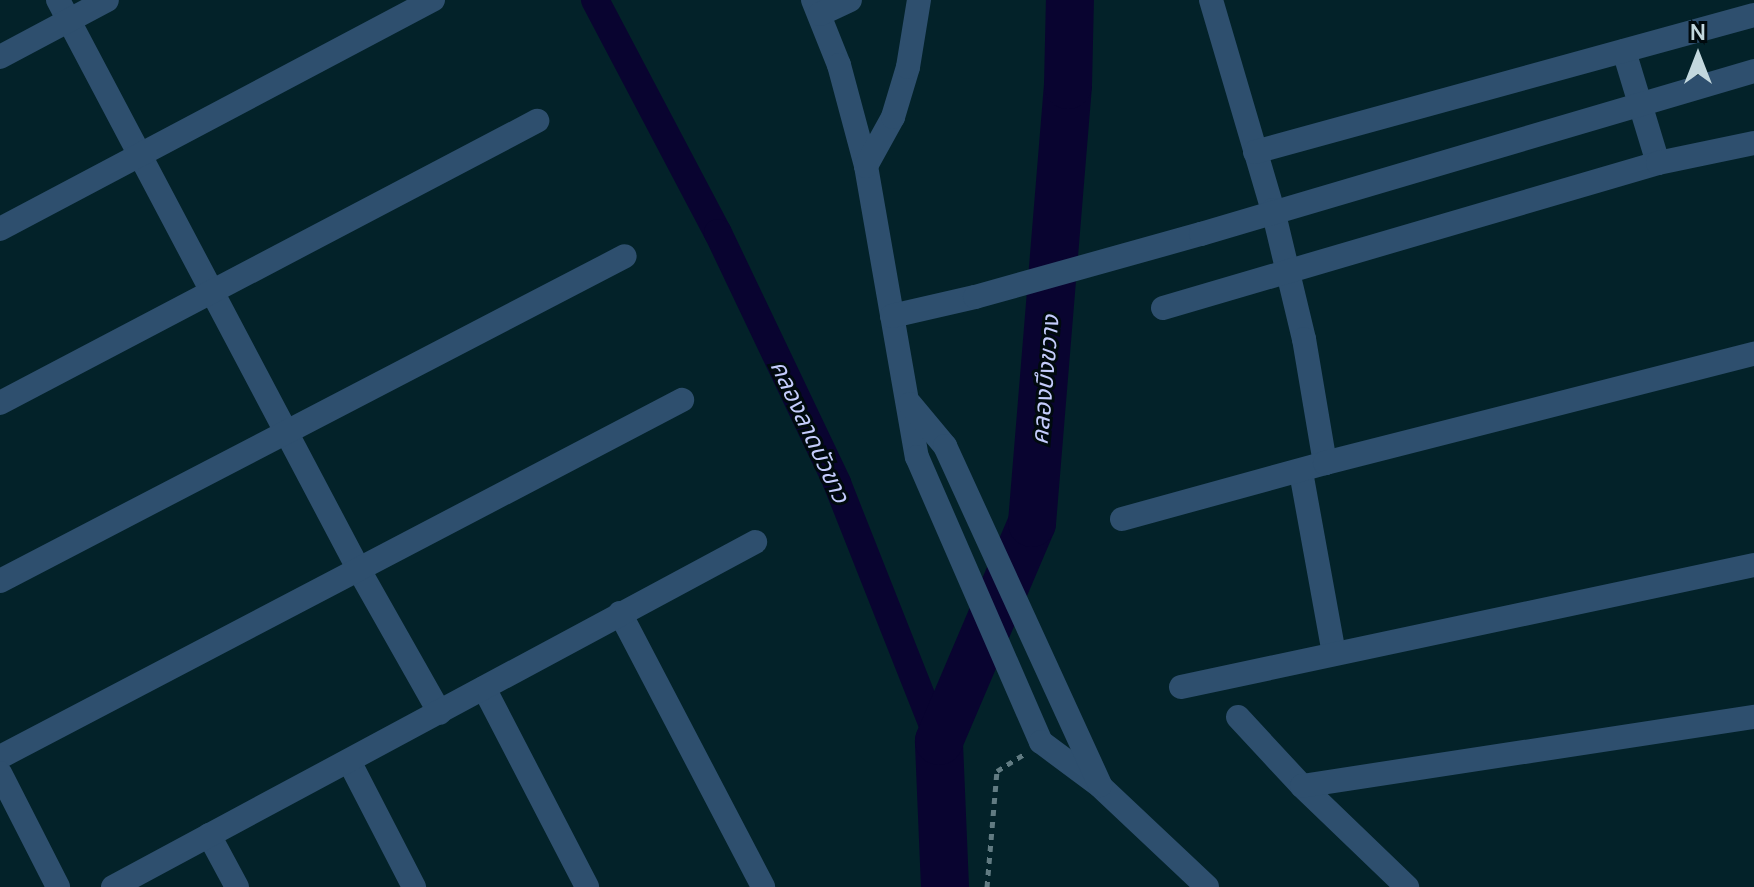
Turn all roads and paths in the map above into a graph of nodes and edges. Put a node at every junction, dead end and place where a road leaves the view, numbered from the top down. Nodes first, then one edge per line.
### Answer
1 (107, 0) edge
2 (433, 0) edge
3 (850, 0) edge
4 (919, 0) edge
5 (1211, 0) edge
6 (817, 7) edge
7 (64, 10) edge
8 (1754, 15) edge
9 (1624, 51) junction
10 (0, 57) edge
11 (1754, 71) edge
12 (1640, 105) junction
13 (537, 121) dead end
14 (1754, 143) edge
15 (1255, 152) junction
16 (140, 154) junction
17 (1658, 163) junction
18 (866, 166) junction
19 (1273, 210) junction
20 (0, 229) edge
21 (625, 256) dead end
22 (1286, 274) junction
23 (214, 290) junction
24 (1163, 308) dead end
25 (892, 316) junction
26 (1754, 354) edge
27 (682, 400) dead end
28 (909, 402) junction
29 (0, 403) edge
30 (287, 429) junction
31 (1325, 463) junction
32 (1301, 472) junction
33 (1122, 519) dead end
34 (755, 542) dead end
35 (1754, 565) edge
36 (359, 570) junction
37 (0, 581) edge
38 (620, 613) junction
39 (1334, 653) junction
40 (1181, 687) dead end
41 (484, 688) junction
42 (440, 713) junction
43 (1238, 717) dead end
44 (1754, 717) edge
45 (0, 757) edge
46 (349, 761) junction
47 (997, 771) dead end
48 (0, 773) edge
49 (1100, 786) junction
50 (1302, 786) junction
51 (209, 835) junction
52 (58, 887) edge
53 (113, 887) edge
54 (237, 887) edge
55 (414, 887) edge
56 (587, 887) edge
57 (763, 887) edge
58 (987, 887) edge
59 (1207, 887) edge
60 (1407, 887) edge

1 - 7 street
2 - 16 street
3 - 6 street
4 - 18 street
5 - 15 street
6 - 18 street
7 - 10 street
7 - 16 street
8 - 9 street
9 - 12 street
9 - 15 street
11 - 12 street
12 - 17 street
12 - 19 street
13 - 23 street
14 - 17 street
15 - 19 street
16 - 20 street
16 - 23 street
17 - 22 street
18 - 25 street
19 - 22 street
19 - 25 street
21 - 30 street
22 - 24 street
22 - 31 street
23 - 29 street
23 - 30 street
25 - 28 street
26 - 31 street
27 - 36 street
28 - 49 street
28 - 49 street
30 - 36 street
30 - 37 street
31 - 32 street
32 - 33 street
32 - 39 street
34 - 38 street
35 - 39 street
36 - 42 street
36 - 45 street
38 - 41 street
38 - 57 street
39 - 40 street
41 - 42 street
41 - 56 street
42 - 46 street
43 - 50 street
44 - 50 street
46 - 51 street
46 - 55 street
47 - 58 path
48 - 52 street
49 - 59 street
50 - 60 street
51 - 53 street
51 - 54 street

